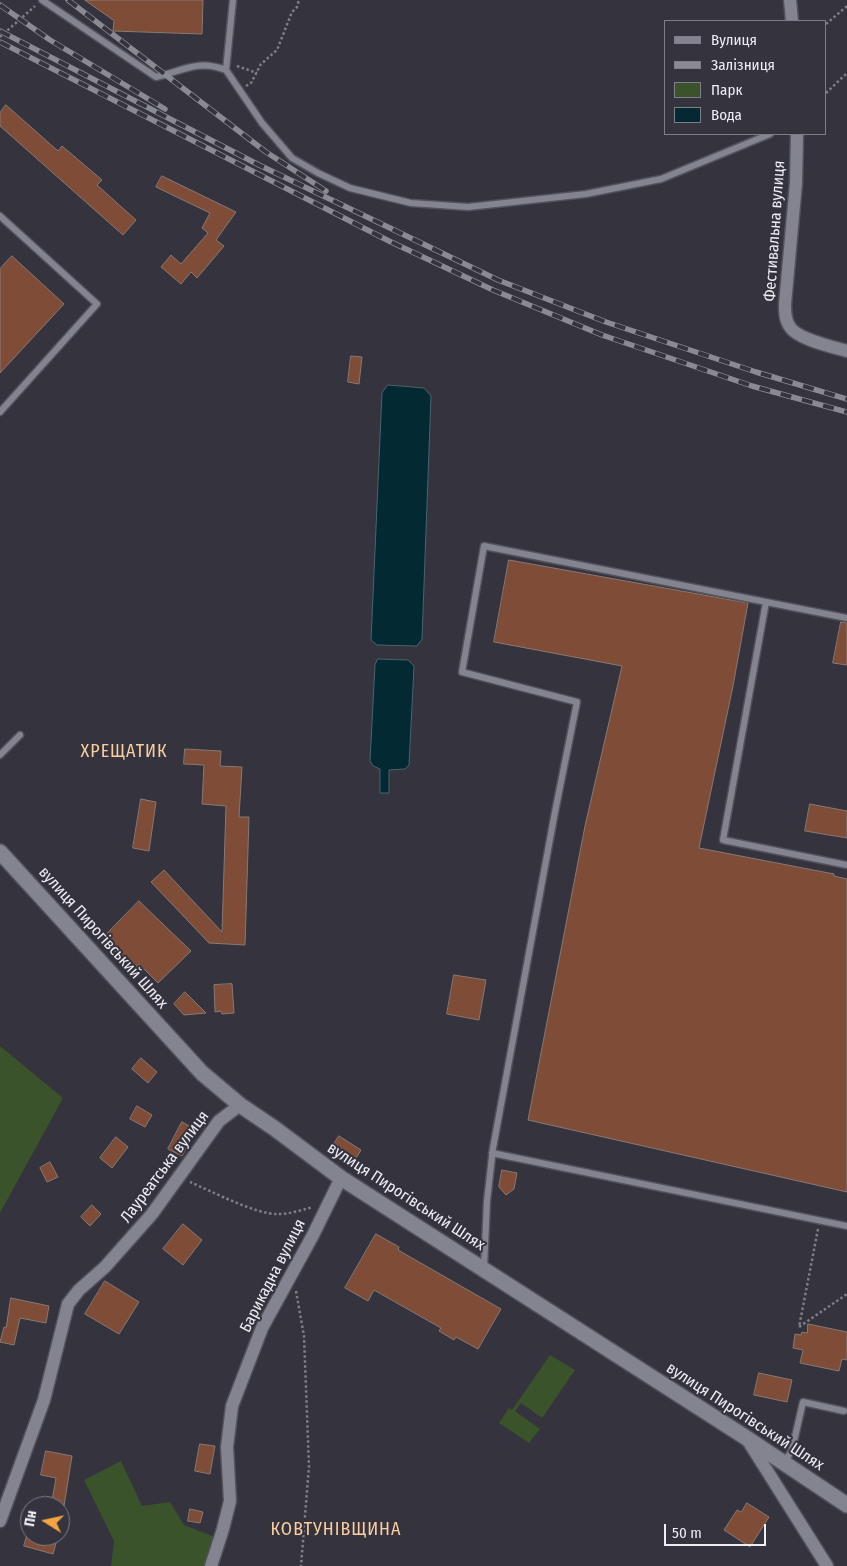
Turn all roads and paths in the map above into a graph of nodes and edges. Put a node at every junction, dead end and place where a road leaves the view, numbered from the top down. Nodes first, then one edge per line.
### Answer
1 (42, 0) edge
2 (233, 0) edge
3 (299, 0) edge
4 (790, 0) edge
5 (847, 6) edge
6 (792, 20) edge
7 (827, 23) edge
8 (0, 36) edge
9 (227, 63) junction
10 (226, 70) junction
11 (256, 73) junction
12 (847, 73) edge
13 (239, 90) junction
14 (827, 92) edge
15 (768, 135) edge
16 (797, 135) edge
17 (0, 216) edge
18 (847, 352) edge
19 (0, 412) edge
20 (766, 602) junction
21 (847, 618) edge
22 (20, 735) dead end
23 (0, 755) edge
24 (0, 852) edge
25 (847, 865) edge
26 (240, 1105) junction
27 (492, 1153) junction
28 (178, 1177) junction
29 (341, 1178) junction
30 (328, 1203) junction
31 (819, 1220) junction
32 (847, 1226) edge
33 (484, 1269) junction
34 (293, 1271) junction
35 (847, 1294) edge
36 (844, 1411) dead end
37 (745, 1437) junction
38 (784, 1463) junction
39 (847, 1505) edge
40 (0, 1521) edge
41 (211, 1566) edge
42 (301, 1566) edge
43 (827, 1566) edge

1 - 8 path
1 - 10 lane
2 - 9 lane
3 - 11 path
4 - 6 street
5 - 7 path
9 - 10 lane
9 - 11 path
10 - 13 lane
11 - 13 path
12 - 14 path
13 - 15 lane
16 - 18 street, Фестивальна вулиця
17 - 19 lane
20 - 21 lane
20 - 25 lane
20 - 27 lane
22 - 23 lane
24 - 26 street, вулиця Пирогівський Шлях
26 - 28 street, Лауреатська вулиця
26 - 29 street, вулиця Пирогівський Шлях
27 - 31 lane
27 - 33 lane
28 - 30 path
28 - 40 street, Лауреатська вулиця
29 - 30 street, Барикадна вулиця
29 - 33 street, вулиця Пирогівський Шлях
30 - 34 street, Барикадна вулиця
31 - 32 lane
31 - 35 path
33 - 37 street, вулиця Пирогівський Шлях
34 - 41 street, Барикадна вулиця
34 - 42 path
36 - 38 lane
37 - 38 street, вулиця Пирогівський Шлях
37 - 43 street
38 - 39 street, вулиця Пирогівський Шлях

